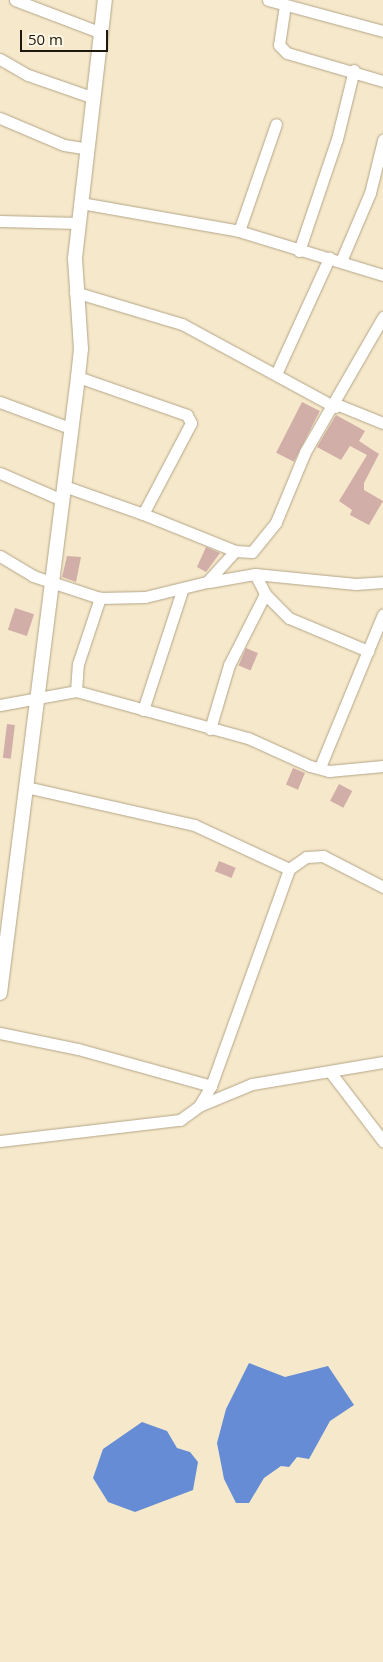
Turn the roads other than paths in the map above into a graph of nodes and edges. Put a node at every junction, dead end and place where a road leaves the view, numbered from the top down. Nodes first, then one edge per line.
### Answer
1 (15, 0) edge
2 (105, 0) edge
3 (268, 0) edge
4 (285, 5) junction
5 (383, 31) edge
6 (102, 33) junction
7 (0, 59) edge
8 (354, 70) junction
9 (383, 81) edge
10 (94, 98) junction
11 (0, 118) edge
12 (276, 124) dead end
13 (383, 140) edge
14 (88, 149) junction
15 (81, 204) junction
16 (0, 221) edge
17 (79, 223) junction
18 (239, 231) junction
19 (299, 251) junction
20 (335, 259) junction
21 (383, 275) edge
22 (75, 292) junction
23 (383, 317) edge
24 (276, 374) junction
25 (78, 377) junction
26 (0, 402) edge
27 (335, 406) junction
28 (383, 423) edge
29 (70, 428) junction
30 (0, 473) edge
31 (64, 486) junction
32 (62, 500) junction
33 (144, 514) junction
34 (235, 551) junction
35 (0, 556) edge
36 (255, 574) junction
37 (207, 582) junction
38 (383, 582) edge
39 (49, 583) junction
40 (182, 591) junction
41 (265, 594) junction
42 (100, 598) junction
43 (383, 614) edge
44 (368, 651) junction
45 (76, 691) junction
46 (40, 695) junction
47 (0, 705) edge
48 (143, 710) junction
49 (210, 729) junction
50 (383, 766) edge
51 (320, 767) junction
52 (26, 788) junction
53 (289, 869) junction
54 (383, 887) edge
55 (0, 993) edge
56 (0, 1034) edge
57 (383, 1062) edge
58 (331, 1073) junction
59 (212, 1086) junction
60 (199, 1106) junction
61 (0, 1141) edge
62 (383, 1141) edge

1 - 6 street
2 - 6 street
3 - 4 street
4 - 5 street
4 - 8 street
6 - 10 street
7 - 10 street
8 - 9 street
8 - 19 street
10 - 14 street
11 - 14 street
12 - 18 street
13 - 20 street
14 - 15 street
15 - 17 street
15 - 18 street
16 - 17 street
17 - 22 street
18 - 19 street
19 - 20 street
20 - 21 street
20 - 24 street
22 - 24 street
22 - 25 street
23 - 27 street
24 - 27 street
25 - 29 street
25 - 33 street
26 - 29 street
27 - 28 street
27 - 34 street
29 - 31 street
30 - 32 street
31 - 32 street
31 - 33 street
32 - 39 street
33 - 34 street
34 - 37 street
35 - 39 street
36 - 37 street
36 - 38 street
36 - 41 street
37 - 40 street
39 - 42 street
39 - 46 street
40 - 42 street
40 - 48 street
41 - 44 street
41 - 49 street
42 - 45 street
43 - 44 street
44 - 51 street
45 - 46 street
45 - 48 street
46 - 47 street
46 - 52 street
48 - 49 street
49 - 51 street
50 - 51 street
52 - 53 street
52 - 55 street
53 - 54 street
53 - 59 street
56 - 59 street
57 - 58 street
58 - 60 street
58 - 62 street
59 - 60 street
60 - 61 street

